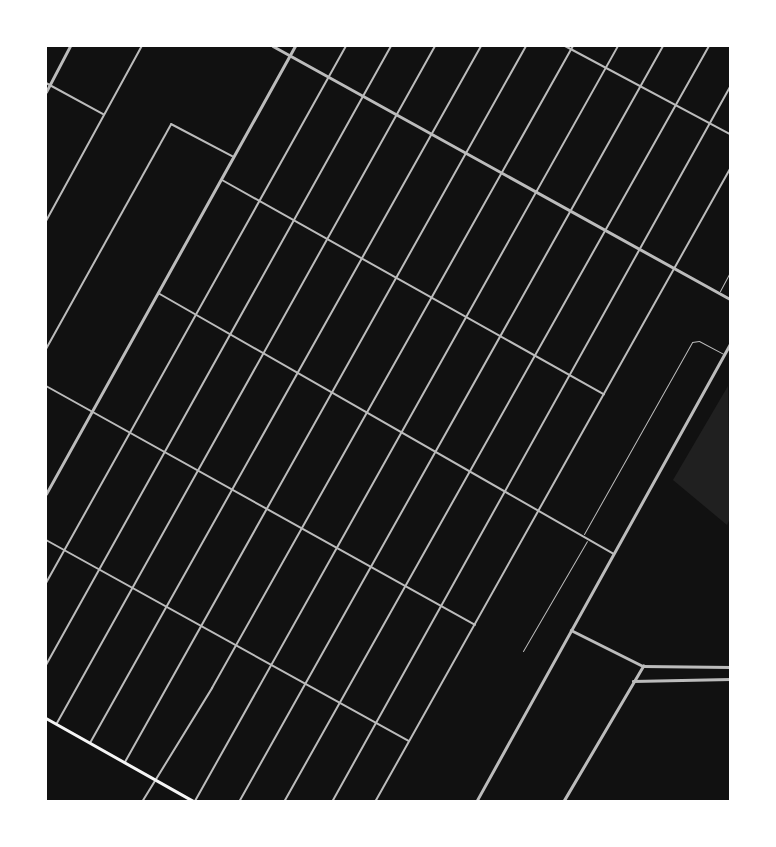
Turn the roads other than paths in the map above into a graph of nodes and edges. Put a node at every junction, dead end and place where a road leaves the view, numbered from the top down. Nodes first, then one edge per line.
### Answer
1 (71, 46) edge
2 (142, 46) edge
3 (273, 46) edge
4 (295, 46) edge
5 (346, 46) edge
6 (391, 46) edge
7 (436, 46) edge
8 (481, 46) edge
9 (526, 46) edge
10 (565, 46) edge
11 (618, 46) edge
12 (663, 46) edge
13 (709, 46) edge
14 (572, 47) edge
15 (290, 55) junction
16 (607, 66) junction
17 (329, 77) junction
18 (47, 84) edge
19 (641, 85) junction
20 (730, 87) edge
21 (46, 92) edge
22 (363, 96) junction
23 (676, 104) junction
24 (397, 114) junction
25 (104, 115) junction
26 (710, 123) junction
27 (432, 134) junction
28 (730, 134) edge
29 (466, 153) junction
30 (233, 157) junction
31 (730, 169) edge
32 (502, 173) junction
33 (221, 179) junction
34 (536, 192) junction
35 (258, 200) junction
36 (571, 211) junction
37 (46, 221) edge
38 (293, 222) junction
39 (605, 230) junction
40 (327, 241) junction
41 (639, 249) junction
42 (361, 260) junction
43 (675, 268) junction
44 (730, 272) edge
45 (396, 279) junction
46 (157, 292) junction
47 (719, 293) junction
48 (429, 298) junction
49 (730, 299) edge
50 (195, 316) junction
51 (466, 318) junction
52 (229, 335) junction
53 (500, 338) junction
54 (730, 344) edge
55 (46, 349) edge
56 (264, 354) junction
57 (725, 355) junction
58 (535, 356) junction
59 (297, 374) junction
60 (569, 375) junction
61 (46, 386) edge
62 (332, 394) junction
63 (604, 394) junction
64 (92, 411) junction
65 (367, 411) junction
66 (402, 431) junction
67 (129, 432) junction
68 (164, 451) junction
69 (436, 451) junction
70 (470, 470) junction
71 (198, 472) junction
72 (233, 490) junction
73 (504, 491) junction
74 (46, 494) edge
75 (267, 509) junction
76 (538, 511) junction
77 (303, 528) junction
78 (582, 536) junction
79 (588, 539) junction
80 (46, 540) edge
81 (337, 547) junction
82 (64, 549) junction
83 (614, 554) junction
84 (99, 568) junction
85 (370, 568) junction
86 (46, 583) edge
87 (405, 586) junction
88 (133, 587) junction
89 (168, 606) junction
90 (438, 606) junction
91 (475, 625) junction
92 (202, 626) junction
93 (571, 630) junction
94 (236, 646) junction
95 (523, 651) dead end
96 (631, 663) junction
97 (46, 665) edge
98 (271, 665) junction
99 (643, 666) junction
100 (730, 667) edge
101 (637, 672) junction
102 (644, 678) junction
103 (730, 680) edge
104 (306, 682) junction
105 (630, 683) junction
106 (340, 702) junction
107 (46, 718) edge
108 (375, 723) junction
109 (56, 724) junction
110 (408, 741) junction
111 (90, 743) junction
112 (125, 762) junction
113 (159, 781) junction
114 (195, 801) edge
115 (142, 802) edge
116 (239, 802) edge
117 (284, 802) edge
118 (332, 802) edge
119 (375, 802) edge
120 (476, 802) edge
121 (563, 802) edge

1 - 18 street
2 - 25 street
3 - 15 street
4 - 15 street
5 - 17 street
6 - 22 street
7 - 24 street
8 - 27 street
9 - 29 street
10 - 14 street
11 - 16 street
12 - 19 street
13 - 23 street
14 - 16 street
14 - 32 street
15 - 17 street
15 - 30 street
16 - 19 street
16 - 34 street
17 - 22 street
17 - 35 street
18 - 21 street
18 - 25 street
19 - 23 street
19 - 36 street
20 - 26 street
22 - 24 street
22 - 38 street
23 - 26 street
23 - 39 street
24 - 27 street
24 - 40 street
25 - 37 street
26 - 28 street
26 - 41 street
27 - 29 street
27 - 42 street
29 - 32 street
29 - 45 street
30 - 33 street
30 - 55 street
31 - 43 street
32 - 34 street
32 - 48 street
33 - 35 street
33 - 46 street
34 - 36 street
34 - 51 street
35 - 38 street
35 - 50 street
36 - 39 street
36 - 53 street
38 - 40 street
38 - 52 street
39 - 41 street
39 - 58 street
40 - 42 street
40 - 56 street
41 - 43 street
41 - 60 street
42 - 45 street
42 - 59 street
43 - 47 street
43 - 63 street
44 - 47 lane
45 - 48 street
45 - 62 street
46 - 50 street
46 - 64 street
47 - 49 street
48 - 51 street
48 - 65 street
50 - 52 street
50 - 67 street
51 - 53 street
51 - 66 street
52 - 56 street
52 - 68 street
53 - 58 street
53 - 69 street
54 - 57 street
56 - 59 street
56 - 71 street
57 - 78 lane
57 - 83 street
58 - 60 street
58 - 70 street
59 - 62 street
59 - 72 street
60 - 63 street
60 - 73 street
61 - 64 street
62 - 65 street
62 - 75 street
63 - 76 street
64 - 67 street
64 - 74 street
65 - 66 street
65 - 77 street
66 - 69 street
66 - 81 street
67 - 68 street
67 - 82 street
68 - 71 street
68 - 84 street
69 - 70 street
69 - 85 street
70 - 73 street
70 - 87 street
71 - 72 street
71 - 88 street
72 - 75 street
72 - 89 street
73 - 76 street
73 - 90 street
75 - 77 street
75 - 92 street
76 - 78 street
76 - 91 street
77 - 81 street
77 - 94 street
78 - 79 street
79 - 83 street
79 - 95 lane
80 - 82 street
81 - 85 street
81 - 98 street
82 - 84 street
82 - 86 street
83 - 93 street
84 - 88 street
84 - 97 street
85 - 87 street
85 - 104 street
87 - 90 street
87 - 106 street
88 - 89 street
88 - 109 street
89 - 92 street
89 - 111 street
90 - 91 street
90 - 108 street
91 - 110 street
92 - 94 street
92 - 112 street
93 - 96 street
93 - 120 street
94 - 98 street
94 - 113 street
96 - 99 street
96 - 101 street
98 - 104 street
98 - 114 street
99 - 100 street
99 - 101 street
101 - 102 street
101 - 105 street
102 - 103 street
102 - 105 street
104 - 106 street
104 - 116 street
105 - 121 street
106 - 108 street
106 - 117 street
107 - 109 main road
108 - 110 street
108 - 118 street
109 - 111 main road
110 - 119 street
111 - 112 main road
112 - 113 main road
113 - 114 main road
113 - 115 street

